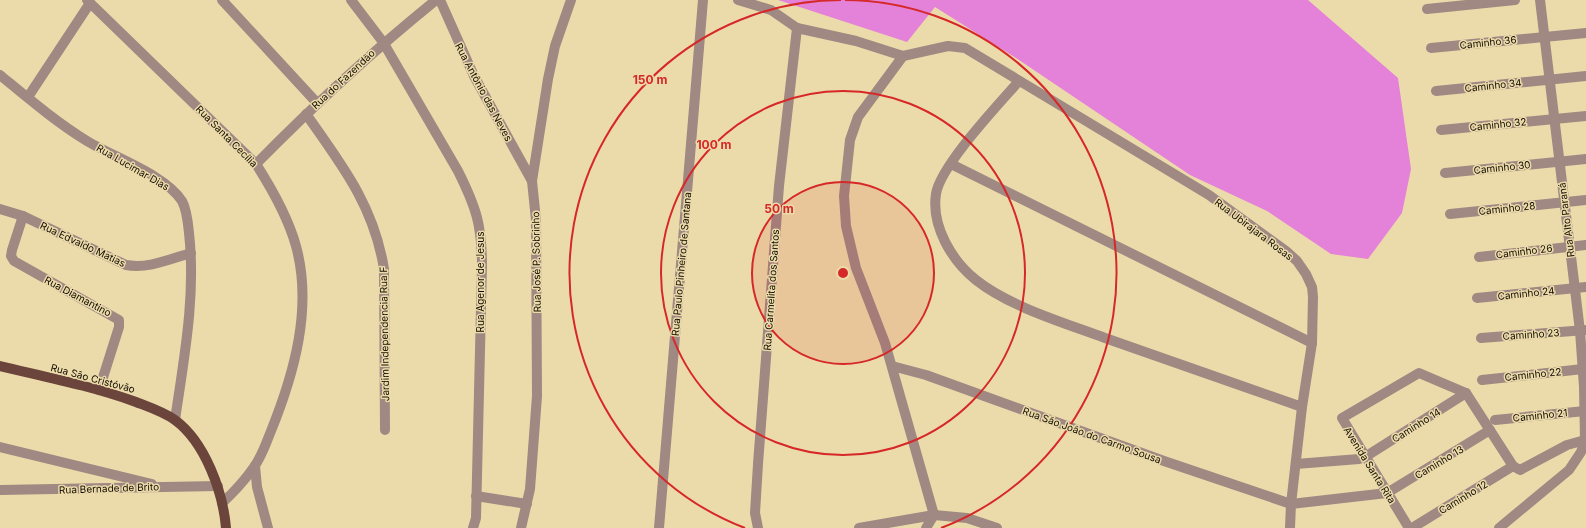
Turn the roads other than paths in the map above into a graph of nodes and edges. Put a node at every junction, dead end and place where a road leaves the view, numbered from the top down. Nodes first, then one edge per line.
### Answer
1 (222, 0) edge
2 (351, 0) edge
3 (436, 0) edge
4 (440, 0) edge
5 (571, 0) edge
6 (704, 0) edge
7 (738, 0) edge
8 (1515, 0) edge
9 (1540, 0) edge
10 (88, 1) edge
11 (1427, 9) dead end
12 (797, 28) junction
13 (1586, 33) edge
14 (1545, 36) junction
15 (383, 42) junction
16 (1431, 48) dead end
17 (903, 56) junction
18 (0, 75) edge
19 (1586, 76) edge
20 (1550, 79) junction
21 (1019, 80) junction
22 (1436, 91) dead end
23 (28, 97) junction
24 (317, 103) junction
25 (306, 114) junction
26 (1586, 116) edge
27 (1554, 118) junction
28 (1441, 130) dead end
29 (1586, 159) edge
30 (1559, 161) junction
31 (256, 164) junction
32 (951, 164) junction
33 (1445, 173) dead end
34 (532, 181) junction
35 (1586, 200) edge
36 (1564, 202) junction
37 (0, 209) edge
38 (1450, 214) dead end
39 (22, 216) junction
40 (1586, 245) edge
41 (1569, 246) junction
42 (191, 253) junction
43 (1479, 257) dead end
44 (1586, 287) edge
45 (1574, 288) junction
46 (1477, 298) dead end
47 (1583, 330) edge
48 (1481, 338) dead end
49 (1312, 343) junction
50 (0, 366) edge
51 (892, 366) junction
52 (1583, 369) junction
53 (1482, 380) dead end
54 (99, 390) junction
55 (1466, 393) junction
56 (1302, 407) junction
57 (1585, 411) junction
58 (175, 420) junction
59 (1495, 420) dead end
60 (385, 430) dead end
61 (1490, 430) junction
62 (1585, 440) junction
63 (0, 447) edge
64 (1365, 457) junction
65 (1296, 464) junction
66 (255, 466) junction
67 (1514, 466) junction
68 (218, 486) junction
69 (164, 487) junction
70 (0, 490) edge
71 (1387, 493) junction
72 (476, 496) junction
73 (222, 503) junction
74 (527, 504) junction
75 (1291, 504) junction
76 (934, 515) junction
77 (226, 528) edge
78 (268, 528) edge
79 (473, 528) edge
80 (521, 528) edge
81 (659, 528) edge
82 (758, 528) edge
83 (859, 528) edge
84 (926, 528) edge
85 (997, 528) edge
86 (1290, 528) edge
87 (1410, 528) edge
88 (1499, 528) edge

1 - 24 street
2 - 15 street, Rua Agenor de Jesus
3 - 15 street, Rua do Fazendão
4 - 34 street, Rua Antônio das Neves
5 - 34 street, Rua José P. Sobrinho
6 - 81 street, Rua Paulo Pinheiro de Santana
7 - 12 street
8 - 11 street
9 - 14 street, Rua Alto Paraná
10 - 23 street
10 - 31 street, Rua Santa Cecília
12 - 17 street
12 - 82 street, Rua Carmelita dos Santos
13 - 14 street, Caminho 36
14 - 16 street, Caminho 36
14 - 20 street, Rua Alto Paraná
15 - 24 street, Rua do Fazendão
15 - 72 street, Rua Agenor de Jesus
17 - 21 street, Rua Ubirajara Rosas
17 - 51 street
18 - 23 street, Rua Lucimar Dias
19 - 20 street, Caminho 34
20 - 22 street, Caminho 34
20 - 27 street, Rua Alto Paraná
21 - 32 street
21 - 49 street, Rua Ubirajara Rosas
23 - 42 street, Rua Lucimar Dias
24 - 25 street, Rua do Fazendão
25 - 31 street, Rua do Fazendão
25 - 60 street, Jardim Independencia Rua F
26 - 27 street, Caminho 32
27 - 28 street, Caminho 32
27 - 30 street, Rua Alto Paraná
29 - 30 street, Caminho 30
30 - 33 street, Caminho 30
30 - 36 street, Rua Alto Paraná
31 - 66 street, Rua Santa Cecília
32 - 49 street
32 - 56 street
34 - 74 street, Rua José P. Sobrinho
35 - 36 street, Caminho 28
36 - 38 street, Caminho 28
36 - 41 street, Rua Alto Paraná
37 - 39 street, Rua Edvaldo Matias
39 - 42 street, Rua Edvaldo Matias
39 - 54 street, Rua Diamantino
40 - 41 street, Caminho 26
41 - 43 street, Caminho 26
41 - 45 street, Rua Alto Paraná
42 - 58 street, Rua Lucimar Dias
44 - 45 street, Caminho 24
45 - 46 street, Caminho 24
45 - 47 street, Rua Alto Paraná
47 - 48 street, Caminho 23
47 - 52 street, Rua Alto Paraná
49 - 56 street, Rua Ubirajara Rosas
50 - 54 main road, Rua São Cristóvão
51 - 75 street, Rua São João do Carmo Sousa
51 - 76 street
52 - 53 street, Caminho 22
52 - 57 street, Rua Alto Paraná
54 - 58 main road, Rua São Cristóvão
55 - 61 street
55 - 64 street, Caminho 14
55 - 64 street, Avenida Santa Rita
56 - 65 street, Rua Ubirajara Rosas
57 - 59 street, Caminho 21
57 - 62 street, Rua Alto Paraná
58 - 68 main road, Rua São Cristóvão
61 - 67 street
61 - 71 street, Caminho 13
62 - 67 street
62 - 88 street
63 - 69 street
64 - 65 street
64 - 71 street, Avenida Santa Rita
65 - 75 street, Rua Ubirajara Rosas
66 - 73 street, Rua Santa Cecília
66 - 78 street
67 - 87 street, Caminho 12
68 - 69 street, Rua Bernade de Brito
68 - 73 main road, Rua São Cristóvão
69 - 70 street, Rua Bernade de Brito
71 - 75 street
71 - 87 street, Avenida Santa Rita
72 - 74 street
72 - 79 street, Rua Agenor de Jesus
73 - 77 main road, Rua São Cristóvão
74 - 80 street, Rua José P. Sobrinho
75 - 86 street, Rua Ubirajara Rosas
76 - 83 street
76 - 84 street
76 - 85 street

